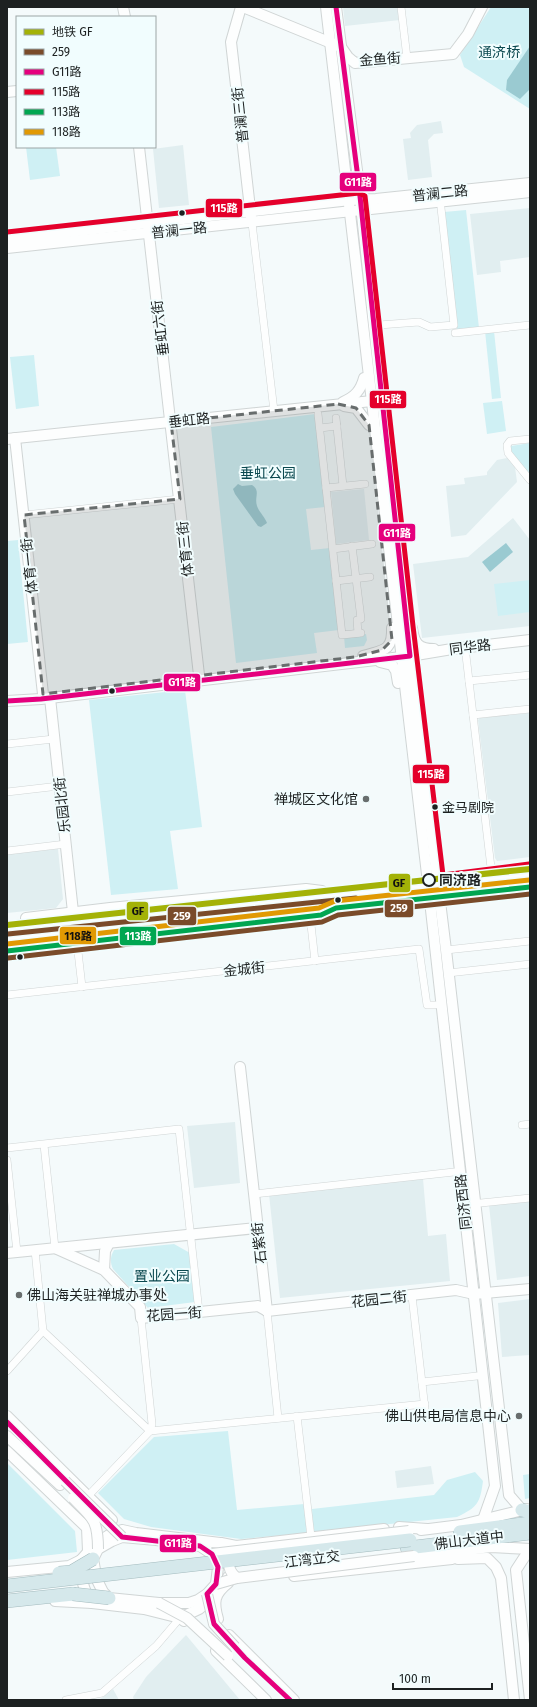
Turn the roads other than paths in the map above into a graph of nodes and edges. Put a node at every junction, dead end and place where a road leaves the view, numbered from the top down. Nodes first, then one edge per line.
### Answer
1 (242, 7) edge
2 (326, 7) edge
3 (336, 7) edge
4 (401, 7) edge
5 (482, 7) edge
6 (330, 43) junction
7 (341, 47) junction
8 (407, 58) junction
9 (139, 148) edge
10 (530, 178) edge
11 (530, 183) edge
12 (530, 192) edge
13 (530, 198) edge
14 (355, 200) junction
15 (377, 204) junction
16 (441, 208) junction
17 (251, 211) junction
18 (356, 212) junction
19 (252, 223) junction
20 (148, 228) junction
21 (7, 239) edge
22 (7, 248) edge
23 (379, 325) dead end
24 (530, 325) edge
25 (455, 333) dead end
26 (367, 382) junction
27 (372, 401) junction
28 (338, 404) junction
29 (274, 411) junction
30 (318, 414) dead end
31 (374, 415) junction
32 (336, 418) dead end
33 (171, 422) junction
34 (368, 425) junction
35 (337, 426) junction
36 (320, 428) junction
37 (11, 438) edge
38 (530, 439) edge
39 (530, 480) edge
40 (365, 484) dead end
41 (343, 486) junction
42 (326, 488) junction
43 (180, 499) junction
44 (24, 515) junction
45 (372, 544) dead end
46 (352, 546) junction
47 (333, 549) junction
48 (370, 577) dead end
49 (356, 578) junction
50 (336, 581) junction
51 (411, 621) dead end
52 (395, 626) junction
53 (530, 640) edge
54 (465, 647) junction
55 (452, 648) junction
56 (425, 651) junction
57 (405, 654) junction
58 (363, 658) junction
59 (199, 675) junction
60 (530, 675) edge
61 (408, 680) junction
62 (469, 682) junction
63 (420, 692) junction
64 (400, 694) junction
65 (7, 696) edge
66 (47, 696) junction
67 (7, 701) edge
68 (530, 709) edge
69 (473, 715) junction
70 (54, 739) junction
71 (7, 744) edge
72 (60, 786) junction
73 (7, 792) edge
74 (422, 827) junction
75 (66, 844) junction
76 (7, 851) edge
77 (434, 854) junction
78 (528, 872) edge
79 (492, 876) junction
80 (433, 883) junction
81 (529, 887) edge
82 (334, 893) junction
83 (435, 898) junction
84 (336, 908) junction
85 (73, 912) junction
86 (310, 916) junction
87 (7, 923) edge
88 (7, 927) edge
89 (530, 941) edge
90 (7, 942) edge
91 (77, 943) junction
92 (446, 950) junction
93 (7, 951) edge
94 (315, 961) junction
95 (530, 964) edge
96 (448, 973) junction
97 (82, 987) junction
98 (440, 988) junction
99 (7, 995) edge
100 (435, 1004) junction
101 (240, 1067) dead end
102 (451, 1095) junction
103 (447, 1112) junction
104 (530, 1124) edge
105 (522, 1125) dead end
106 (456, 1131) junction
107 (44, 1145) junction
108 (7, 1148) edge
109 (7, 1160) edge
110 (454, 1172) junction
111 (254, 1194) junction
112 (530, 1198) edge
113 (481, 1203) junction
114 (257, 1228) junction
115 (191, 1235) junction
116 (109, 1243) junction
117 (86, 1245) junction
118 (55, 1248) junction
119 (35, 1250) junction
120 (12, 1252) edge
121 (84, 1261) junction
122 (104, 1270) junction
123 (530, 1289) edge
124 (488, 1293) junction
125 (471, 1294) junction
126 (412, 1296) junction
127 (266, 1311) junction
128 (199, 1312) junction
129 (141, 1318) junction
130 (43, 1331) junction
131 (7, 1371) edge
132 (477, 1376) junction
133 (422, 1382) junction
134 (502, 1388) junction
135 (498, 1400) junction
136 (425, 1404) junction
137 (504, 1410) junction
138 (7, 1416) edge
139 (297, 1416) junction
140 (278, 1418) junction
141 (426, 1418) dead end
142 (7, 1422) edge
143 (150, 1431) junction
144 (7, 1436) edge
145 (8, 1452) edge
146 (26, 1454) junction
147 (63, 1483) junction
148 (495, 1486) junction
149 (508, 1487) junction
150 (88, 1496) junction
151 (527, 1510) edge
152 (483, 1520) junction
153 (530, 1523) edge
154 (427, 1529) junction
155 (530, 1533) edge
156 (122, 1534) junction
157 (311, 1537) junction
158 (220, 1543) junction
159 (410, 1544) junction
160 (491, 1547) junction
161 (236, 1548) junction
162 (474, 1549) junction
163 (530, 1549) edge
164 (212, 1554) junction
165 (90, 1555) junction
166 (452, 1559) junction
167 (68, 1569) junction
168 (7, 1572) edge
169 (7, 1579) edge
170 (235, 1581) junction
171 (216, 1584) junction
172 (7, 1586) edge
173 (7, 1594) edge
174 (211, 1595) junction
175 (72, 1598) junction
176 (109, 1598) junction
177 (7, 1601) edge
178 (92, 1603) junction
179 (159, 1603) junction
180 (7, 1607) edge
181 (180, 1618) junction
182 (527, 1649) edge
183 (509, 1651) junction
184 (66, 1700) edge
185 (266, 1700) edge
186 (272, 1700) edge
187 (290, 1700) edge
188 (294, 1700) edge
189 (514, 1700) edge
190 (530, 1700) edge

1 - 6 main road, 金鱼街
1 - 17 main road, 普澜三街
2 - 6 main road
3 - 7 main road
4 - 8 street
5 - 8 main road, 金鱼街
6 - 7 main road, 金鱼街
6 - 14 main road
7 - 8 main road, 金鱼街
7 - 14 main road
9 - 20 main road, 垂虹六街
10 - 15 main road
11 - 15 main road, 普澜二路
12 - 15 main road, 普澜二路
13 - 16 main road
14 - 15 main road, 普澜二路
14 - 17 main road, 普澜一路
14 - 18 main road
15 - 16 main road
15 - 18 main road, 普澜二路
16 - 23 street
17 - 19 main road, 普澜三街
17 - 20 main road, 普澜一路
18 - 19 main road, 普澜一路
18 - 26 main road
18 - 57 main road
19 - 20 main road, 普澜一路
19 - 29 street
20 - 21 main road, 普澜一路
20 - 22 main road, 普澜一路
20 - 33 main road, 垂虹六街
24 - 25 street
26 - 27 main road
26 - 28 main road
27 - 28 main road, 垂虹路
27 - 31 main road
28 - 29 main road, 垂虹路
28 - 34 main road
29 - 33 main road, 垂虹路
30 - 36 street
31 - 34 main road
31 - 52 main road
32 - 35 street
33 - 37 main road, 垂虹路
33 - 43 main road, 体育三街
34 - 52 main road
35 - 36 street
35 - 41 street
36 - 42 street
37 - 44 main road, 体育一街
38 - 39 street
40 - 41 street
41 - 42 street
42 - 47 street
43 - 44 street
43 - 59 main road, 体育三街
44 - 66 main road, 体育一街
45 - 46 street
46 - 47 street
46 - 49 street
47 - 50 street
48 - 49 street
49 - 50 street
49 - 50 street
51 - 56 main road
52 - 57 main road
52 - 58 main road
53 - 54 main road, 同华路
54 - 55 main road, 同华路
54 - 62 street
55 - 56 main road, 同华路
55 - 63 main road
56 - 57 main road, 同华路
57 - 58 main road, 同华路
57 - 61 main road
58 - 59 main road
58 - 64 main road
58 - 66 main road
59 - 66 main road
60 - 62 street
61 - 63 main road
61 - 64 main road
61 - 74 main road
61 - 77 main road
62 - 69 street
63 - 77 main road
64 - 74 main road
65 - 66 main road
66 - 67 main road
66 - 70 main road, 乐园北街
68 - 69 street
69 - 79 street
70 - 71 street
70 - 72 main road, 乐园北街
72 - 73 street
72 - 75 main road, 乐园北街
74 - 80 main road
75 - 76 street
75 - 85 main road, 乐园北街
77 - 80 main road
78 - 79 main road
79 - 80 main road
80 - 82 main road
80 - 83 main road, 同济西路
81 - 83 main road
82 - 85 main road
82 - 88 main road
83 - 84 main road
83 - 92 main road, 同济西路
83 - 98 main road, 同济西路
84 - 86 main road
84 - 90 main road
85 - 87 main road
86 - 91 main road
86 - 94 street
89 - 92 street
91 - 93 main road
91 - 97 street
92 - 96 main road, 同济西路
94 - 97 street, 金城街
94 - 100 street, 金城街
95 - 96 street
96 - 113 main road
96 - 124 main road, 同济西路
97 - 99 street, 金城街
98 - 100 main road
98 - 102 main road, 同济西路
100 - 103 main road
101 - 111 main road, 石紫街
102 - 103 main road
102 - 106 main road, 同济西路
103 - 106 main road
103 - 110 main road
104 - 105 street
106 - 125 main road, 同济西路
107 - 108 street
107 - 115 street
107 - 118 street
109 - 120 street
110 - 111 street
110 - 125 main road
111 - 114 main road, 石紫街
112 - 113 street
113 - 124 main road
114 - 115 main road
114 - 127 main road, 石紫街
115 - 116 main road
115 - 128 street
116 - 117 main road
116 - 122 main road
117 - 118 main road
117 - 121 main road
118 - 119 main road, 花园一街
118 - 121 main road, 花园一街
119 - 120 main road, 花园一街
119 - 130 street
121 - 122 main road, 花园一街
122 - 129 main road, 花园一街
123 - 124 main road, 花园二街
124 - 125 main road, 花园二街
124 - 134 main road
124 - 135 main road, 同济西路
125 - 126 main road, 花园二街
125 - 132 main road
125 - 148 main road, 同济西路
126 - 127 main road, 花园二街
126 - 133 street
127 - 128 main road, 花园一街
127 - 140 street, 石紫街
128 - 129 main road, 花园一街
129 - 143 street
130 - 131 street
130 - 143 street
132 - 133 street
132 - 148 main road
133 - 136 street
134 - 135 main road
134 - 137 main road
135 - 137 main road
135 - 149 main road, 同济西路
136 - 139 street
136 - 141 street
137 - 149 main road
138 - 150 main road
139 - 140 street
139 - 157 street
140 - 143 street
142 - 147 main road
143 - 150 street
144 - 145 main road
144 - 146 main road
145 - 146 main road
145 - 165 main road
146 - 147 main road
147 - 156 main road, bridge
147 - 165 main road, bridge
148 - 152 main road, 同济西路
149 - 151 main road, 同济西路
150 - 156 main road
151 - 152 main road
152 - 154 main road
153 - 159 highway, 佛山大道中
154 - 157 main road
154 - 159 main road
155 - 159 highway, 佛山大道中
155 - 160 highway
156 - 158 main road
156 - 164 main road
156 - 165 main road
157 - 161 main road
158 - 161 main road
158 - 170 main road
159 - 161 main road, bridge
159 - 162 main road
159 - 170 main road, bridge
159 - 172 highway, bridge
159 - 173 highway, 江湾立交
160 - 162 main road
160 - 163 main road
161 - 164 main road, bridge
161 - 170 main road, bridge
162 - 166 main road
163 - 182 main road
164 - 171 main road, bridge
165 - 167 highway, bridge
165 - 176 main road, bridge
165 - 178 main road
166 - 170 main road
166 - 183 main road
167 - 168 main road
167 - 169 highway, bridge
167 - 175 highway, bridge
170 - 171 main road, bridge
170 - 174 main road
171 - 174 main road
174 - 179 main road
174 - 181 main road
174 - 187 main road, bridge
174 - 188 main road
175 - 176 highway, bridge
175 - 177 highway
175 - 178 main road
175 - 180 main road
176 - 179 main road
178 - 181 main road
179 - 186 main road, bridge
181 - 184 street
181 - 185 main road
182 - 183 main road
182 - 190 main road
183 - 189 main road

